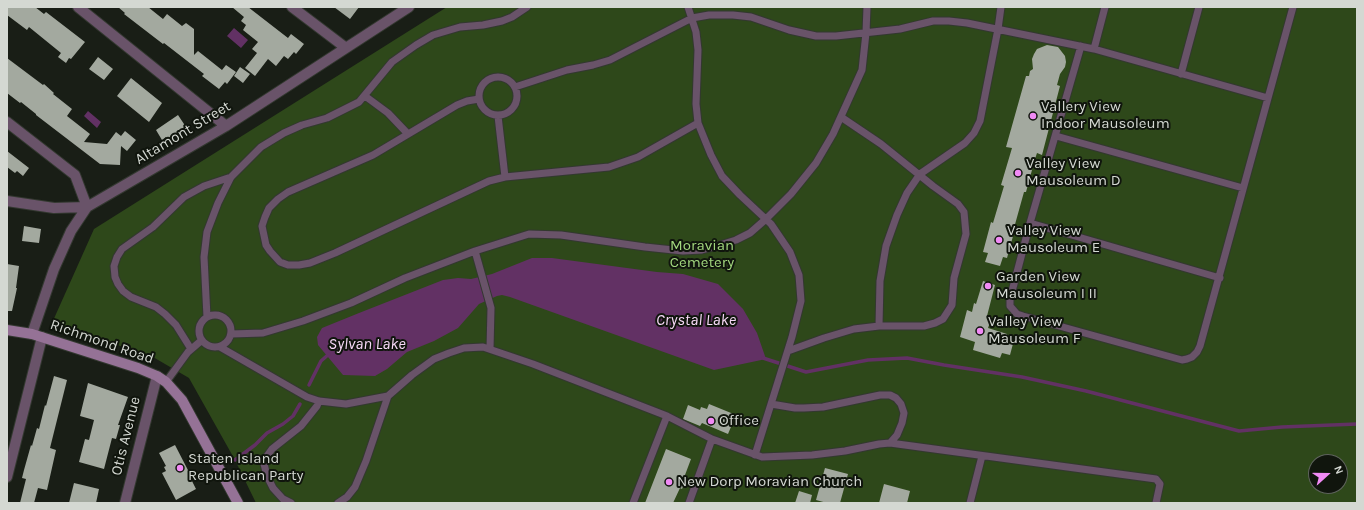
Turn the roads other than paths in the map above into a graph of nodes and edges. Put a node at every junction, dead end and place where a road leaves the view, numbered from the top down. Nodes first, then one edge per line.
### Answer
1 (78, 7) edge
2 (292, 7) edge
3 (409, 7) edge
4 (527, 7) edge
5 (688, 7) edge
6 (867, 7) edge
7 (1001, 7) edge
8 (1105, 7) edge
9 (1199, 7) edge
10 (1293, 7) edge
11 (692, 18) junction
12 (998, 29) junction
13 (866, 33) junction
14 (1080, 46) junction
15 (346, 48) junction
16 (1094, 49) junction
17 (1181, 74) junction
18 (515, 87) junction
19 (365, 96) junction
20 (1268, 98) junction
21 (479, 99) junction
22 (498, 116) junction
23 (841, 117) junction
24 (7, 122) edge
25 (698, 123) junction
26 (226, 126) junction
27 (408, 134) junction
28 (1056, 136) junction
29 (920, 174) junction
30 (231, 177) junction
31 (505, 177) junction
32 (1243, 188) junction
33 (7, 201) edge
34 (87, 208) junction
35 (766, 219) junction
36 (1030, 223) junction
37 (475, 251) junction
38 (1220, 278) junction
39 (207, 317) junction
40 (879, 326) junction
41 (7, 330) edge
42 (231, 334) junction
43 (37, 336) junction
44 (202, 340) junction
45 (220, 347) junction
46 (191, 349) junction
47 (490, 349) junction
48 (787, 354) junction
49 (157, 376) junction
50 (166, 382) junction
51 (388, 396) junction
52 (318, 401) junction
53 (771, 404) junction
54 (667, 416) junction
55 (712, 439) junction
56 (890, 443) junction
57 (755, 455) junction
58 (982, 456) junction
59 (7, 476) edge
60 (125, 503) edge
61 (238, 503) edge
62 (292, 503) edge
63 (338, 503) edge
64 (633, 503) edge
65 (689, 503) edge
66 (970, 503) edge
67 (1156, 503) edge

1 - 26 street
2 - 15 street
3 - 15 street, Altamont Street
4 - 19 lane
5 - 11 lane
6 - 13 lane
7 - 12 lane
8 - 16 lane
9 - 17 lane
10 - 20 lane
11 - 13 lane
11 - 18 lane
11 - 25 lane
12 - 13 lane
12 - 14 lane
12 - 29 lane
13 - 23 lane
14 - 16 lane
14 - 28 lane
15 - 26 street, Altamont Street
16 - 17 lane
17 - 20 lane
18 - 21 lane
18 - 22 lane
19 - 27 lane
19 - 30 lane
20 - 32 lane
21 - 22 lane
21 - 27 lane
22 - 31 lane
23 - 29 lane
23 - 35 lane
24 - 34 street
25 - 31 lane
25 - 35 lane
26 - 34 street, Altamont Street
27 - 31 lane
28 - 32 lane
28 - 36 lane
29 - 40 lane
29 - 40 lane
30 - 39 lane
30 - 46 lane
32 - 38 lane
33 - 34 street
34 - 43 street, Altamont Street
35 - 37 lane
35 - 48 lane
36 - 38 lane
36 - 38 lane
37 - 42 lane
37 - 47 lane
39 - 42 lane
39 - 44 lane
40 - 48 lane
41 - 43 main road, Richmond Road
42 - 45 lane
43 - 49 main road, Richmond Road
43 - 59 street, Altamont Street
44 - 45 lane
44 - 46 lane
45 - 52 lane
46 - 50 lane
47 - 51 lane
47 - 54 lane
48 - 53 lane
49 - 50 main road, Richmond Road
49 - 60 street, Otis Avenue
50 - 61 main road, Richmond Road
51 - 52 lane
51 - 63 lane
52 - 62 lane
53 - 56 lane
53 - 57 lane
54 - 55 lane
54 - 64 lane
55 - 57 lane
55 - 65 lane
56 - 57 lane
56 - 58 lane
58 - 66 lane
58 - 67 lane

